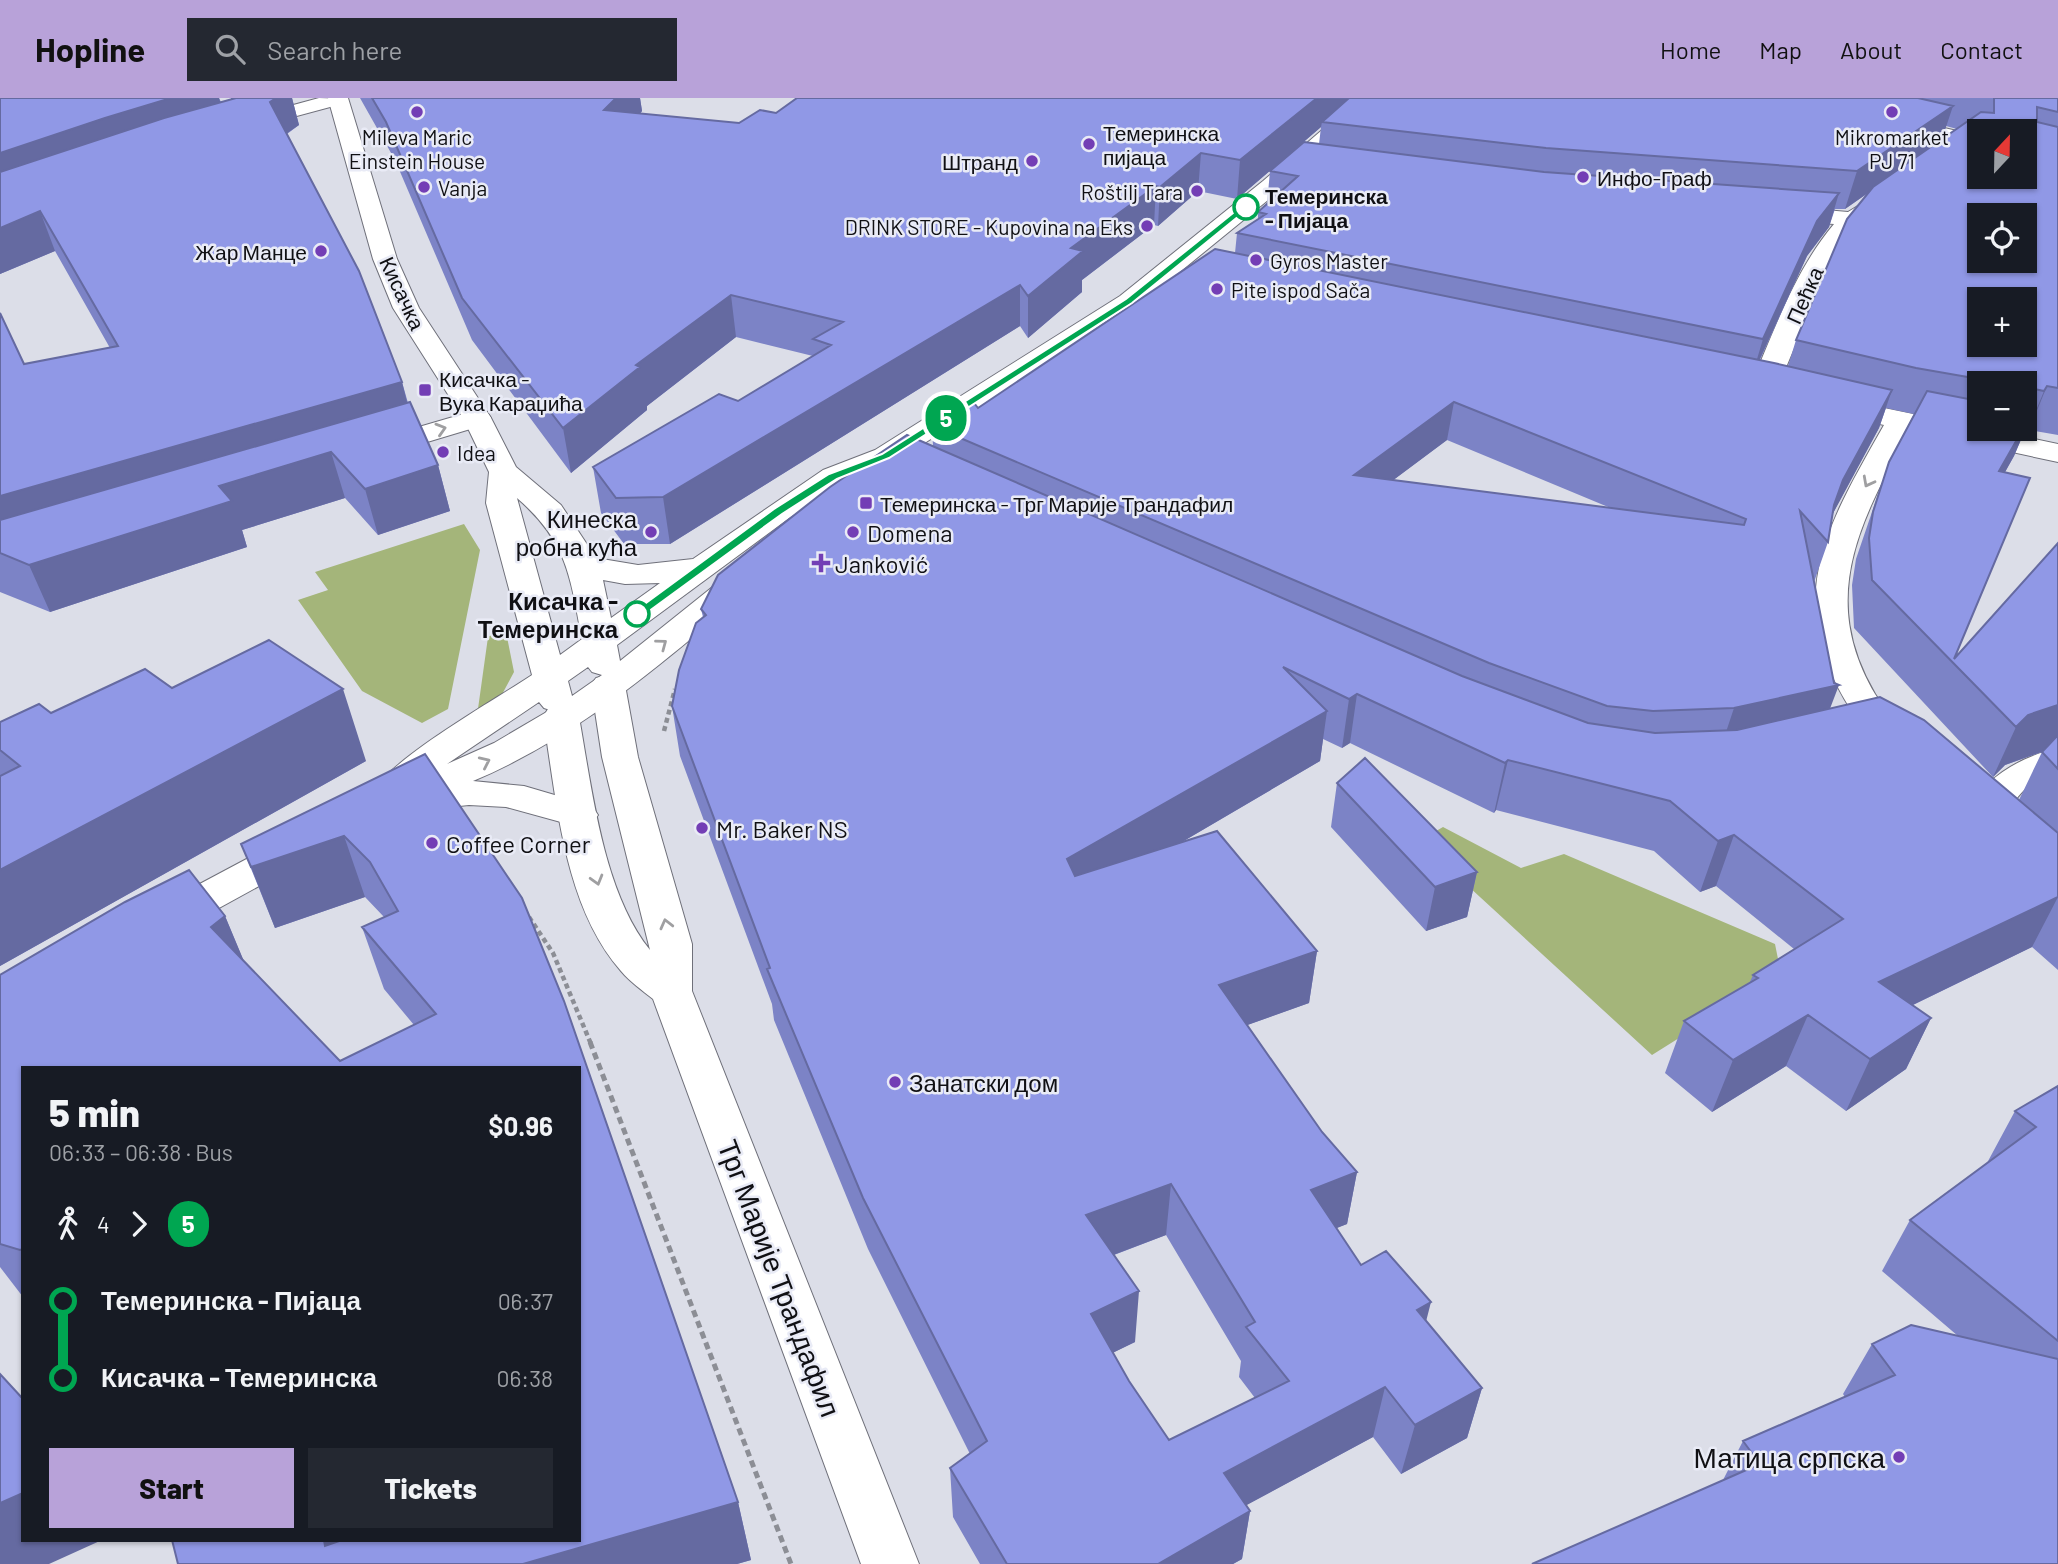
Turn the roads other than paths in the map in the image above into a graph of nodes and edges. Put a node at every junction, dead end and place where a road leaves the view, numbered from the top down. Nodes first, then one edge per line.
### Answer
1 (338, 98) edge
2 (1371, 98) edge
3 (1874, 118) edge
4 (226, 130) edge
5 (1967, 139) edge
6 (1967, 143) edge
7 (1934, 160) edge
8 (1294, 164) junction
9 (1323, 169) edge
10 (1882, 197) edge
11 (1758, 211) edge
12 (1851, 219) junction
13 (1175, 266) junction
14 (1206, 272) edge
15 (477, 418) junction
16 (1900, 422) junction
17 (2058, 453) edge
18 (885, 456) junction
19 (347, 457) edge
20 (504, 472) junction
21 (923, 472) edge
22 (790, 540) edge
23 (762, 563) edge
24 (584, 565) junction
25 (701, 566) junction
26 (600, 642) junction
27 (550, 680) junction
28 (608, 685) junction
29 (561, 718) junction
30 (2058, 760) edge
31 (1918, 761) edge
32 (370, 809) junction
33 (579, 815) junction
34 (330, 831) edge
35 (2009, 840) edge
36 (131, 939) edge
37 (671, 991) junction
38 (890, 1564) edge

1 - 4 street
1 - 15 street, Кисачка
2 - 8 street
3 - 5 street
6 - 7 street
8 - 9 street
8 - 13 street
10 - 12 street, Пећка
11 - 12 street
12 - 16 street, Пећка
13 - 14 street
13 - 18 street
19 -> 15 street
15 - 20 street, Кисачка
16 - 17 street
16 -> 31 street
18 - 21 street
18 - 22 street
18 - 25 street
20 - 24 street, Кисачка
20 - 27 street, Кисачка
28 -> 23 street
24 - 25 street
24 - 26 street, Кисачка
25 - 26 street
26 - 27 street
26 - 28 street, Кисачка
27 - 29 street, Кисачка
27 - 32 street
28 - 29 street
37 -> 28 street, Трг Марије Трандафил
32 -> 29 street
29 - 33 street, Трг Марије Трандафил
30 - 35 street
32 - 33 street
33 -> 37 street, Трг Марије Трандафил
34 - 36 street
37 - 38 street, Трг Марије Трандафил

